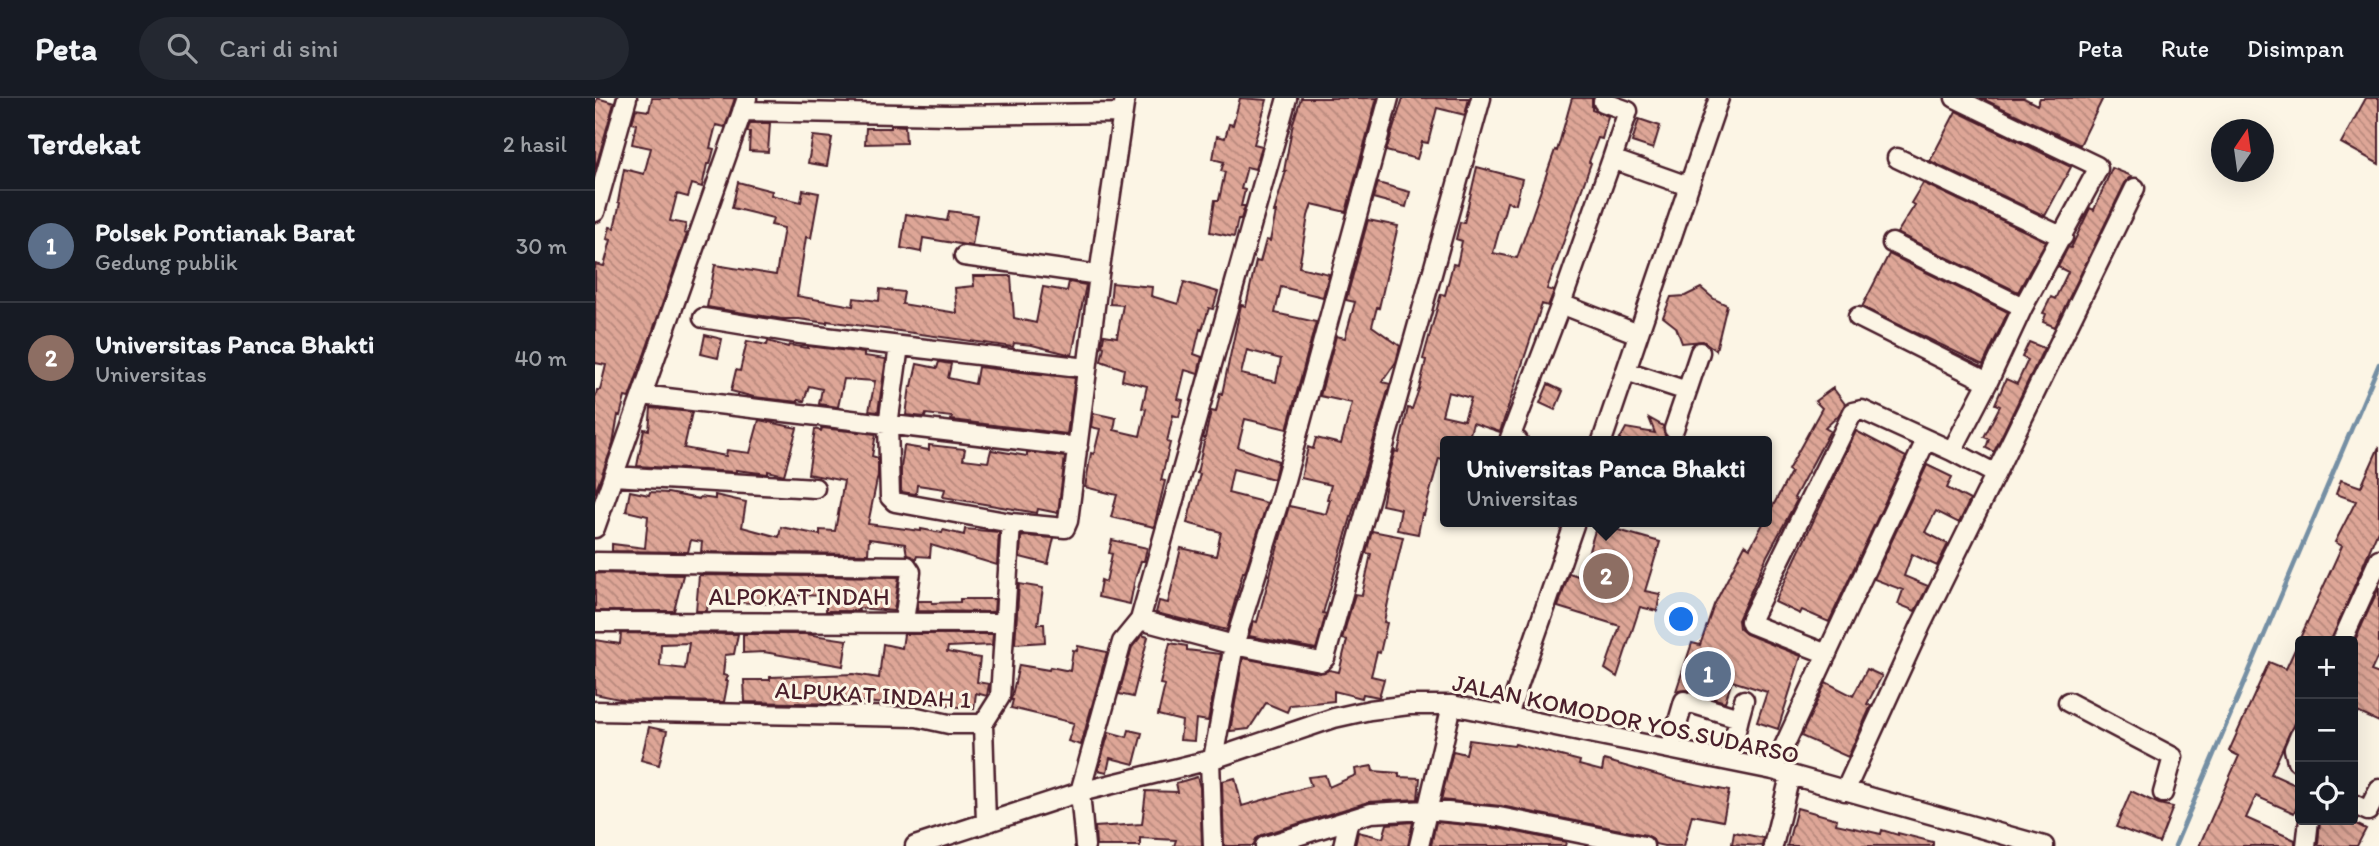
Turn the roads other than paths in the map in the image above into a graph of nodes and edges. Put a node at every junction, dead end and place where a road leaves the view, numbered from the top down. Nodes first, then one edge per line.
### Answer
1 (627, 98) edge
2 (1287, 98) edge
3 (1389, 98) edge
4 (1481, 98) edge
5 (1719, 98) edge
6 (1955, 98) edge
7 (1604, 102) dead end
8 (744, 105) edge
9 (1124, 106) edge
10 (1897, 158) dead end
11 (1612, 159) junction
12 (1688, 186) junction
13 (2135, 188) dead end
14 (595, 212) edge
15 (2063, 237) junction
16 (1892, 243) dead end
17 (964, 256) dead end
18 (1098, 275) junction
19 (1561, 304) junction
20 (2023, 307) junction
21 (1858, 317) dead end
22 (703, 318) dead end
23 (1638, 334) junction
24 (899, 346) junction
25 (1700, 352) dead end
26 (1087, 369) junction
27 (1626, 371) junction
28 (1988, 382) junction
29 (1687, 391) junction
30 (642, 395) junction
31 (888, 425) junction
32 (1674, 429) dead end
33 (1511, 436) edge
34 (1604, 436) edge
35 (1926, 440) junction
36 (1078, 447) junction
37 (1952, 451) junction
38 (613, 476) junction
39 (1993, 478) junction
40 (815, 488) dead end
41 (1010, 523) junction
42 (1573, 527) edge
43 (595, 528) edge
44 (2379, 559) edge
45 (595, 562) edge
46 (1140, 620) junction
47 (904, 621) junction
48 (595, 622) edge
49 (1003, 623) junction
50 (2344, 636) edge
51 (1234, 645) junction
52 (1827, 654) junction
53 (1744, 700) dead end
54 (2068, 702) dead end
55 (1452, 705) junction
56 (595, 711) edge
57 (1508, 715) junction
58 (1739, 718) junction
59 (983, 724) junction
60 (1670, 749) junction
61 (1211, 760) junction
62 (1729, 761) junction
63 (1781, 773) junction
64 (2379, 789) edge
65 (1080, 792) junction
66 (1845, 792) junction
67 (2163, 793) dead end
68 (2358, 806) edge
69 (1427, 810) junction
70 (1349, 820) junction
71 (986, 823) junction
72 (2308, 825) edge
73 (953, 839) edge
74 (1276, 844) edge
75 (915, 846) edge
76 (1085, 846) edge
77 (1213, 846) edge
78 (1343, 846) edge
79 (1419, 846) edge
80 (1644, 846) edge
81 (1773, 846) edge
82 (2044, 846) edge
83 (2306, 846) edge

1 - 14 street
2 - 46 street
3 - 51 street
4 - 51 street
5 - 12 street
6 - 15 street
7 - 11 street
8 - 9 street
8 - 30 street
9 - 18 street
10 - 15 street
11 - 12 street
11 - 19 street
12 - 23 street
13 - 39 street
15 - 20 street
16 - 20 street
17 - 18 street
18 - 26 street
19 - 23 street
19 - 33 street
20 - 28 street
21 - 28 street
22 - 24 street
23 - 27 street
24 - 26 street
24 - 31 street
25 - 29 street
26 - 36 street
27 - 29 street
27 - 34 street
28 - 37 street
29 - 32 street
30 - 31 street
30 - 38 street
31 - 36 street
31 - 41 street
35 - 37 street
35 - 52 street
35 - 52 street
36 - 41 street
37 - 39 street
38 - 40 street
38 - 43 street
39 - 66 street
41 - 49 street, ALPUKAT INDAH 1
42 - 57 street
44 - 50 street
45 - 47 street
46 - 51 street
46 - 65 street
47 - 48 street, ALPOKAT INDAH
47 - 49 street, ALPOKAT INDAH
49 - 59 street, ALPUKAT INDAH 1
51 - 61 street
52 - 63 street
53 - 58 street
54 - 67 street
55 - 57 street, JALAN KOMODOR YOS SUDARSO
55 - 61 street, JALAN KOMODOR YOS SUDARSO
55 - 69 street
56 - 59 street, ALPUKAT INDAH 1
57 - 60 street, JALAN KOMODOR YOS SUDARSO
58 - 60 street
58 - 62 street
59 - 71 street
60 - 62 street, JALAN KOMODOR YOS SUDARSO
61 - 65 street, JALAN KOMODOR YOS SUDARSO
61 - 77 street
62 - 63 street, JALAN KOMODOR YOS SUDARSO
63 - 66 street, JALAN KOMODOR YOS SUDARSO
63 - 81 street
64 - 68 street
65 - 71 street, JALAN KOMODOR YOS SUDARSO
65 - 76 street
66 - 82 street, JALAN KOMODOR YOS SUDARSO
69 - 70 street
69 - 79 street
69 - 80 street
70 - 74 street
70 - 78 street
71 - 73 street, JALAN KOMODOR YOS SUDARSO
72 - 83 street
73 - 75 street, JALAN KOMODOR YOS SUDARSO

